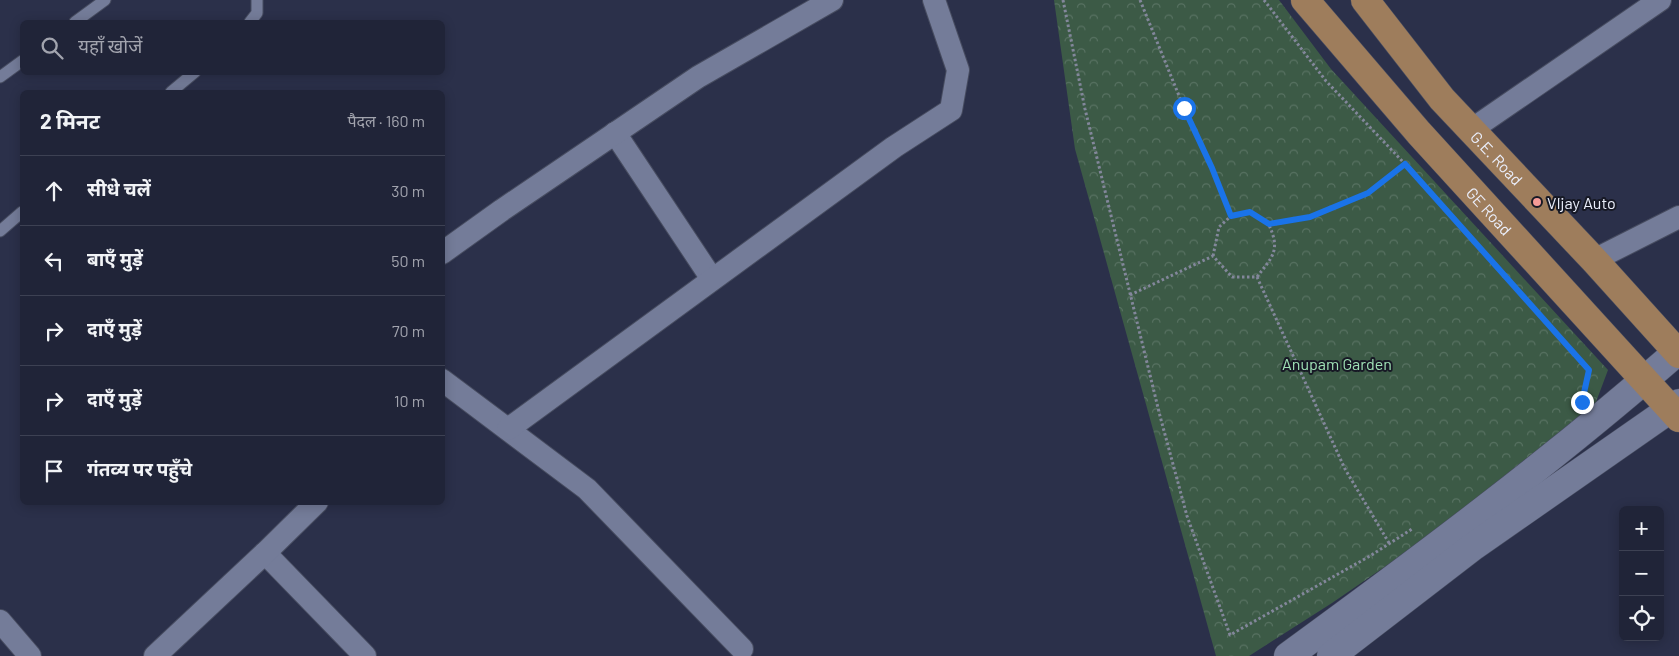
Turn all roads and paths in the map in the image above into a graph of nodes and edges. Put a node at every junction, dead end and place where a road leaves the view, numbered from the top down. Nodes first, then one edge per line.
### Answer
1 (105, 0) edge
2 (257, 0) edge
3 (832, 0) edge
4 (934, 0) edge
5 (1063, 0) edge
6 (1140, 0) edge
7 (1264, 0) edge
8 (1305, 0) edge
9 (1365, 0) edge
10 (1660, 0) edge
11 (78, 20) edge
12 (252, 20) edge
13 (20, 62) edge
14 (191, 75) edge
15 (0, 77) edge
16 (172, 90) edge
17 (1471, 130) junction
18 (615, 133) junction
19 (1405, 164) junction
20 (20, 214) edge
21 (1231, 216) junction
22 (1679, 217) edge
23 (1269, 224) junction
24 (0, 231) edge
25 (445, 251) edge
26 (1213, 256) junction
27 (1594, 260) junction
28 (1257, 277) junction
29 (712, 279) junction
30 (1130, 295) junction
31 (1678, 353) edge
32 (1645, 380) junction
33 (445, 382) edge
34 (1582, 402) dead end
35 (1677, 410) edge
36 (508, 429) junction
37 (314, 505) edge
38 (1413, 528) dead end
39 (1389, 543) junction
40 (265, 553) junction
41 (0, 622) edge
42 (742, 648) dead end
43 (30, 656) edge
44 (155, 656) edge
45 (365, 656) edge
46 (1288, 656) edge
47 (1331, 656) edge

1 - 11 lane
2 - 12 lane
3 - 18 street
4 - 29 street
5 - 30 path
6 - 21 path
7 - 19 path
8 - 32 main road, GE Road
9 - 17 main road, G.E. Road
10 - 17 street
13 - 15 lane
14 - 16 lane
17 - 27 main road, G.E. Road
18 - 25 street
18 - 29 street
19 - 23 path
19 - 34 path
20 - 24 lane
21 - 23 path
21 - 26 path
22 - 27 street
23 - 28 path
26 - 28 path
26 - 30 path
27 - 31 main road, G.E. Road
28 - 39 path
29 - 36 street
30 - 39 path
31 - 32 street
32 - 35 main road, GE Road
32 - 46 street
33 - 36 street
35 - 47 street
36 - 42 street
37 - 40 street
38 - 39 path
40 - 44 street
40 - 45 street
41 - 43 street

